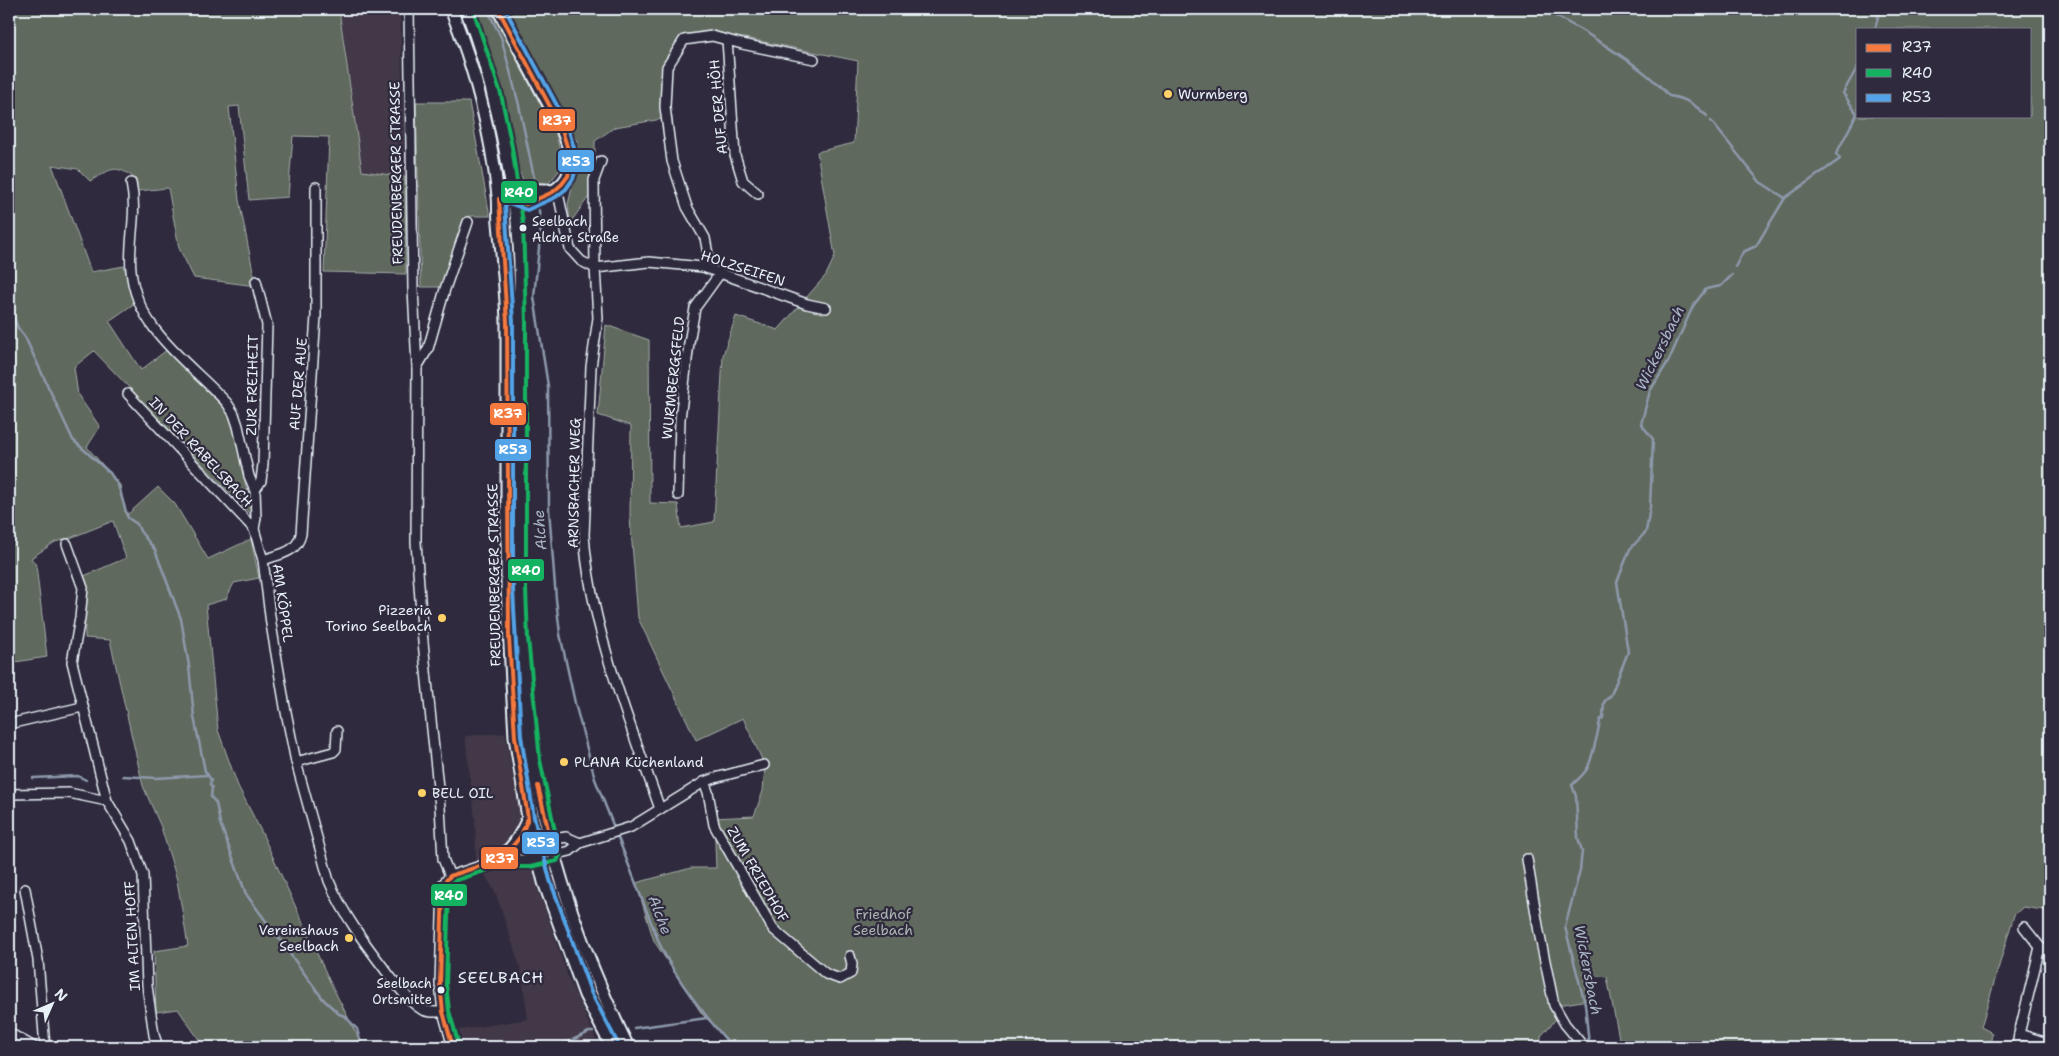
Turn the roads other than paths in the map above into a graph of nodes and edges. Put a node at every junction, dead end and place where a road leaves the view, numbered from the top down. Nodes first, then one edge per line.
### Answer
1 (409, 9) edge
2 (451, 9) edge
3 (466, 9) edge
4 (498, 9) edge
5 (727, 40) junction
6 (814, 59) dead end
7 (601, 161) dead end
8 (131, 183) dead end
9 (316, 186) dead end
10 (551, 191) junction
11 (758, 194) dead end
12 (512, 197) junction
13 (499, 199) junction
14 (468, 222) dead end
15 (703, 267) junction
16 (595, 268) junction
17 (721, 272) junction
18 (256, 281) dead end
19 (826, 308) dead end
20 (417, 367) junction
21 (128, 394) dead end
22 (255, 490) junction
23 (678, 495) dead end
24 (254, 529) junction
25 (67, 544) dead end
26 (263, 560) junction
27 (82, 707) junction
28 (9, 724) edge
29 (336, 731) dead end
30 (296, 762) junction
31 (764, 765) dead end
32 (704, 782) junction
33 (9, 794) edge
34 (107, 801) junction
35 (660, 809) junction
36 (528, 818) junction
37 (550, 840) junction
38 (580, 843) junction
39 (534, 846) junction
40 (506, 854) junction
41 (554, 855) junction
42 (538, 859) junction
43 (1527, 859) dead end
44 (496, 861) junction
45 (450, 876) junction
46 (25, 889) dead end
47 (2024, 928) dead end
48 (2040, 947) junction
49 (2050, 954) edge
50 (850, 956) dead end
51 (443, 1012) junction
52 (9, 1033) edge
53 (2019, 1034) junction
54 (2050, 1044) edge
55 (34, 1047) edge
56 (45, 1047) edge
57 (158, 1047) edge
58 (453, 1047) edge
59 (612, 1047) edge
60 (628, 1047) edge
61 (1584, 1047) edge
62 (2017, 1047) edge

1 - 20 street, FREUDENBERGER STRASSE
2 - 13 main road, FREUDENBERGER STRASSE
3 - 12 main road, FREUDENBERGER STRASSE
4 - 10 main road
5 - 6 street, AUF DER HÖH
5 - 11 street, AUF DER HÖH
5 - 15 street, AUF DER HÖH
7 - 16 street, ARNSBACHER WEG
8 - 22 street, AM KÖPPEL
9 - 26 street, AUF DER AUE
10 - 12 main road
10 - 16 street
12 - 13 main road
12 - 37 main road, FREUDENBERGER STRASSE
13 - 36 main road, FREUDENBERGER STRASSE
14 - 20 street, FREUDENBERGER STRASSE
15 - 16 street, HOLZSEIFEN
15 - 17 street, HOLZSEIFEN
16 - 35 street, ARNSBACHER WEG
17 - 19 street, HOLZSEIFEN
17 - 23 street, WURMBERGSFELD
18 - 22 street, ZUR FREIHEIT
20 - 45 street, FREUDENBERGER STRASSE
21 - 24 street, IN DER RABELSBACH
22 - 24 street, AM KÖPPEL
24 - 26 street, AM KÖPPEL
25 - 27 street, IM ALTEN HOFF
26 - 30 street, AM KÖPPEL
27 - 28 street
27 - 34 street, IM ALTEN HOFF
29 - 30 street
30 - 51 street, AM KÖPPEL
31 - 32 street
32 - 35 street
32 - 50 street, ZUM FRIEDHOF
33 - 34 street
34 - 57 street, IM ALTEN HOFF
35 - 38 street
36 - 39 main road, FREUDENBERGER STRASSE
36 - 40 main road
37 - 38 street
37 - 39 main road
37 - 41 main road, FREUDENBERGER STRASSE
38 - 41 street
39 - 40 street
39 - 42 main road, FREUDENBERGER STRASSE
40 - 44 main road
41 - 42 main road
41 - 60 main road, FREUDENBERGER STRASSE
42 - 44 street
42 - 59 main road, FREUDENBERGER STRASSE
43 - 61 street
44 - 45 street
45 - 51 street
46 - 56 street
47 - 48 street
48 - 49 street
48 - 53 street
51 - 58 street
52 - 55 street
53 - 54 street
53 - 62 street

